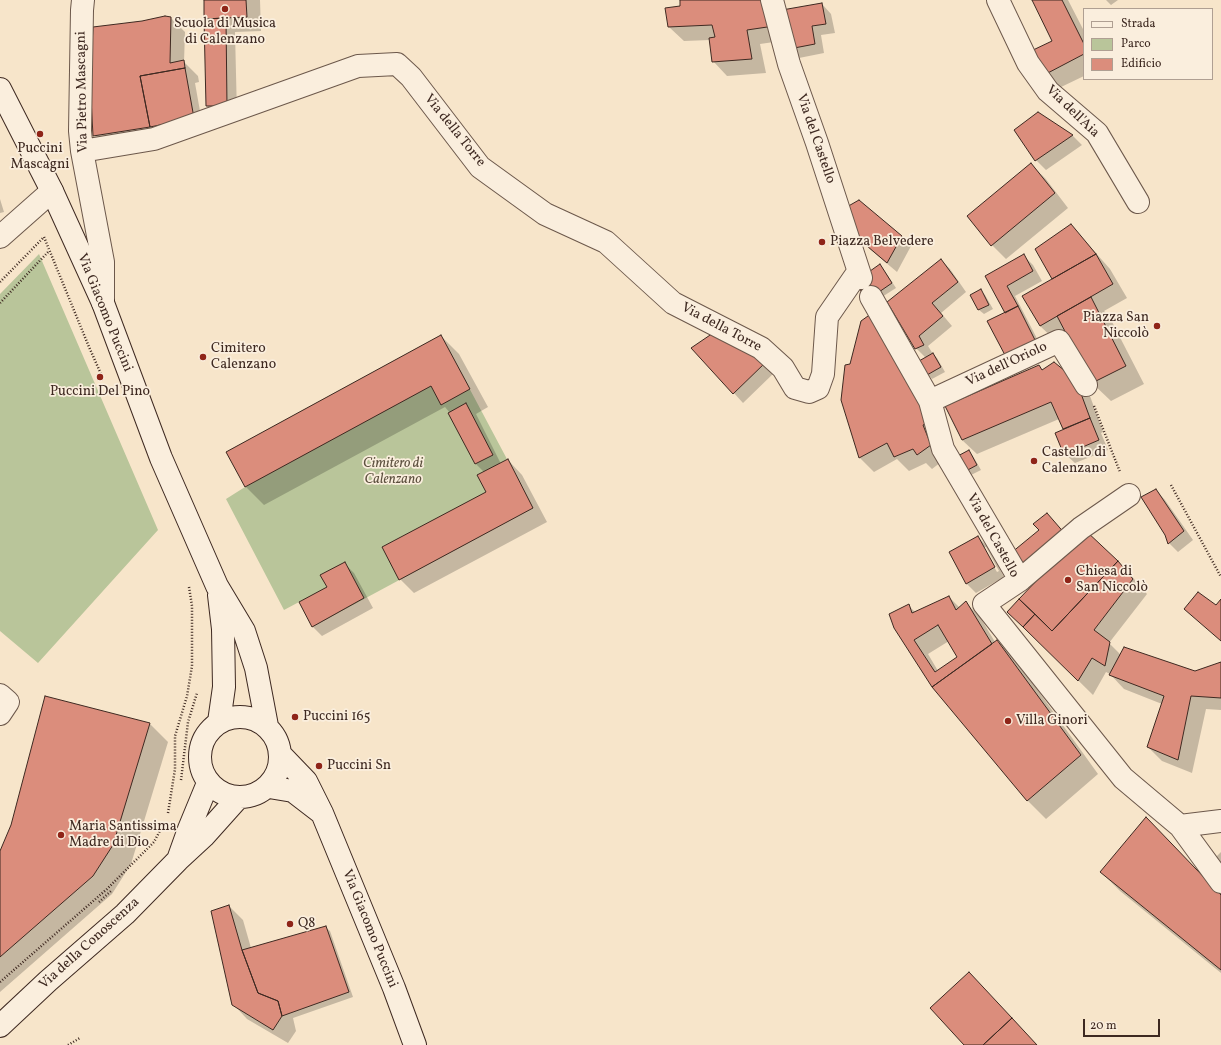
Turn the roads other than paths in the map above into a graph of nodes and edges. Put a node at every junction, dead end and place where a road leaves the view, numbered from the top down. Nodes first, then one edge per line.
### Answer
1 (83, 0) edge
2 (772, 0) edge
3 (998, 0) edge
4 (0, 89) edge
5 (82, 151) junction
6 (52, 191) junction
7 (1138, 202) dead end
8 (0, 237) edge
9 (859, 275) joint
10 (871, 297) dead end
11 (103, 303) junction
12 (1086, 385) road end
13 (930, 401) junction
14 (1129, 495) road end
15 (1020, 580) junction
16 (217, 586) junction
17 (0, 695) edge
18 (0, 714) edge
19 (219, 722) junction
20 (267, 726) junction
21 (282, 756) junction
22 (208, 783) junction
23 (269, 787) junction
24 (238, 798) junction
25 (322, 813) junction
26 (1221, 821) edge
27 (1180, 826) junction
28 (178, 860) junction
29 (1221, 882) edge
30 (0, 1026) edge
31 (415, 1045) edge

1 - 5 street, Via Pietro Mascagni
2 - 9 street, Via del Castello
3 - 7 street, Via dell'Aia
4 - 6 street, Via Giacomo Puccini
5 - 9 street, Via della Torre
5 - 11 street, Via Pietro Mascagni
6 - 8 street
6 - 11 street, Via Giacomo Puccini
10 - 13 street, Via del Castello
11 - 16 street, Via Giacomo Puccini
12 - 13 street, Via dell'Oriolo
13 - 15 street, Via del Castello
14 - 15 street
15 - 27 street, Via del Castello
16 - 19 street, Via Giacomo Puccini
16 - 20 street, Via Giacomo Puccini
17 - 18 street
19 - 20 street
19 - 22 street
20 - 21 street, Via Giacomo Puccini
21 - 23 street
21 - 25 street, Via Giacomo Puccini
22 - 24 street
22 - 28 street, Via della Conoscenza
23 - 24 street
23 - 25 street
24 - 28 street, Via della Conoscenza
25 - 31 street, Via Giacomo Puccini
26 - 27 street
27 - 29 street, Via del Castello
28 - 30 street, Via della Conoscenza

